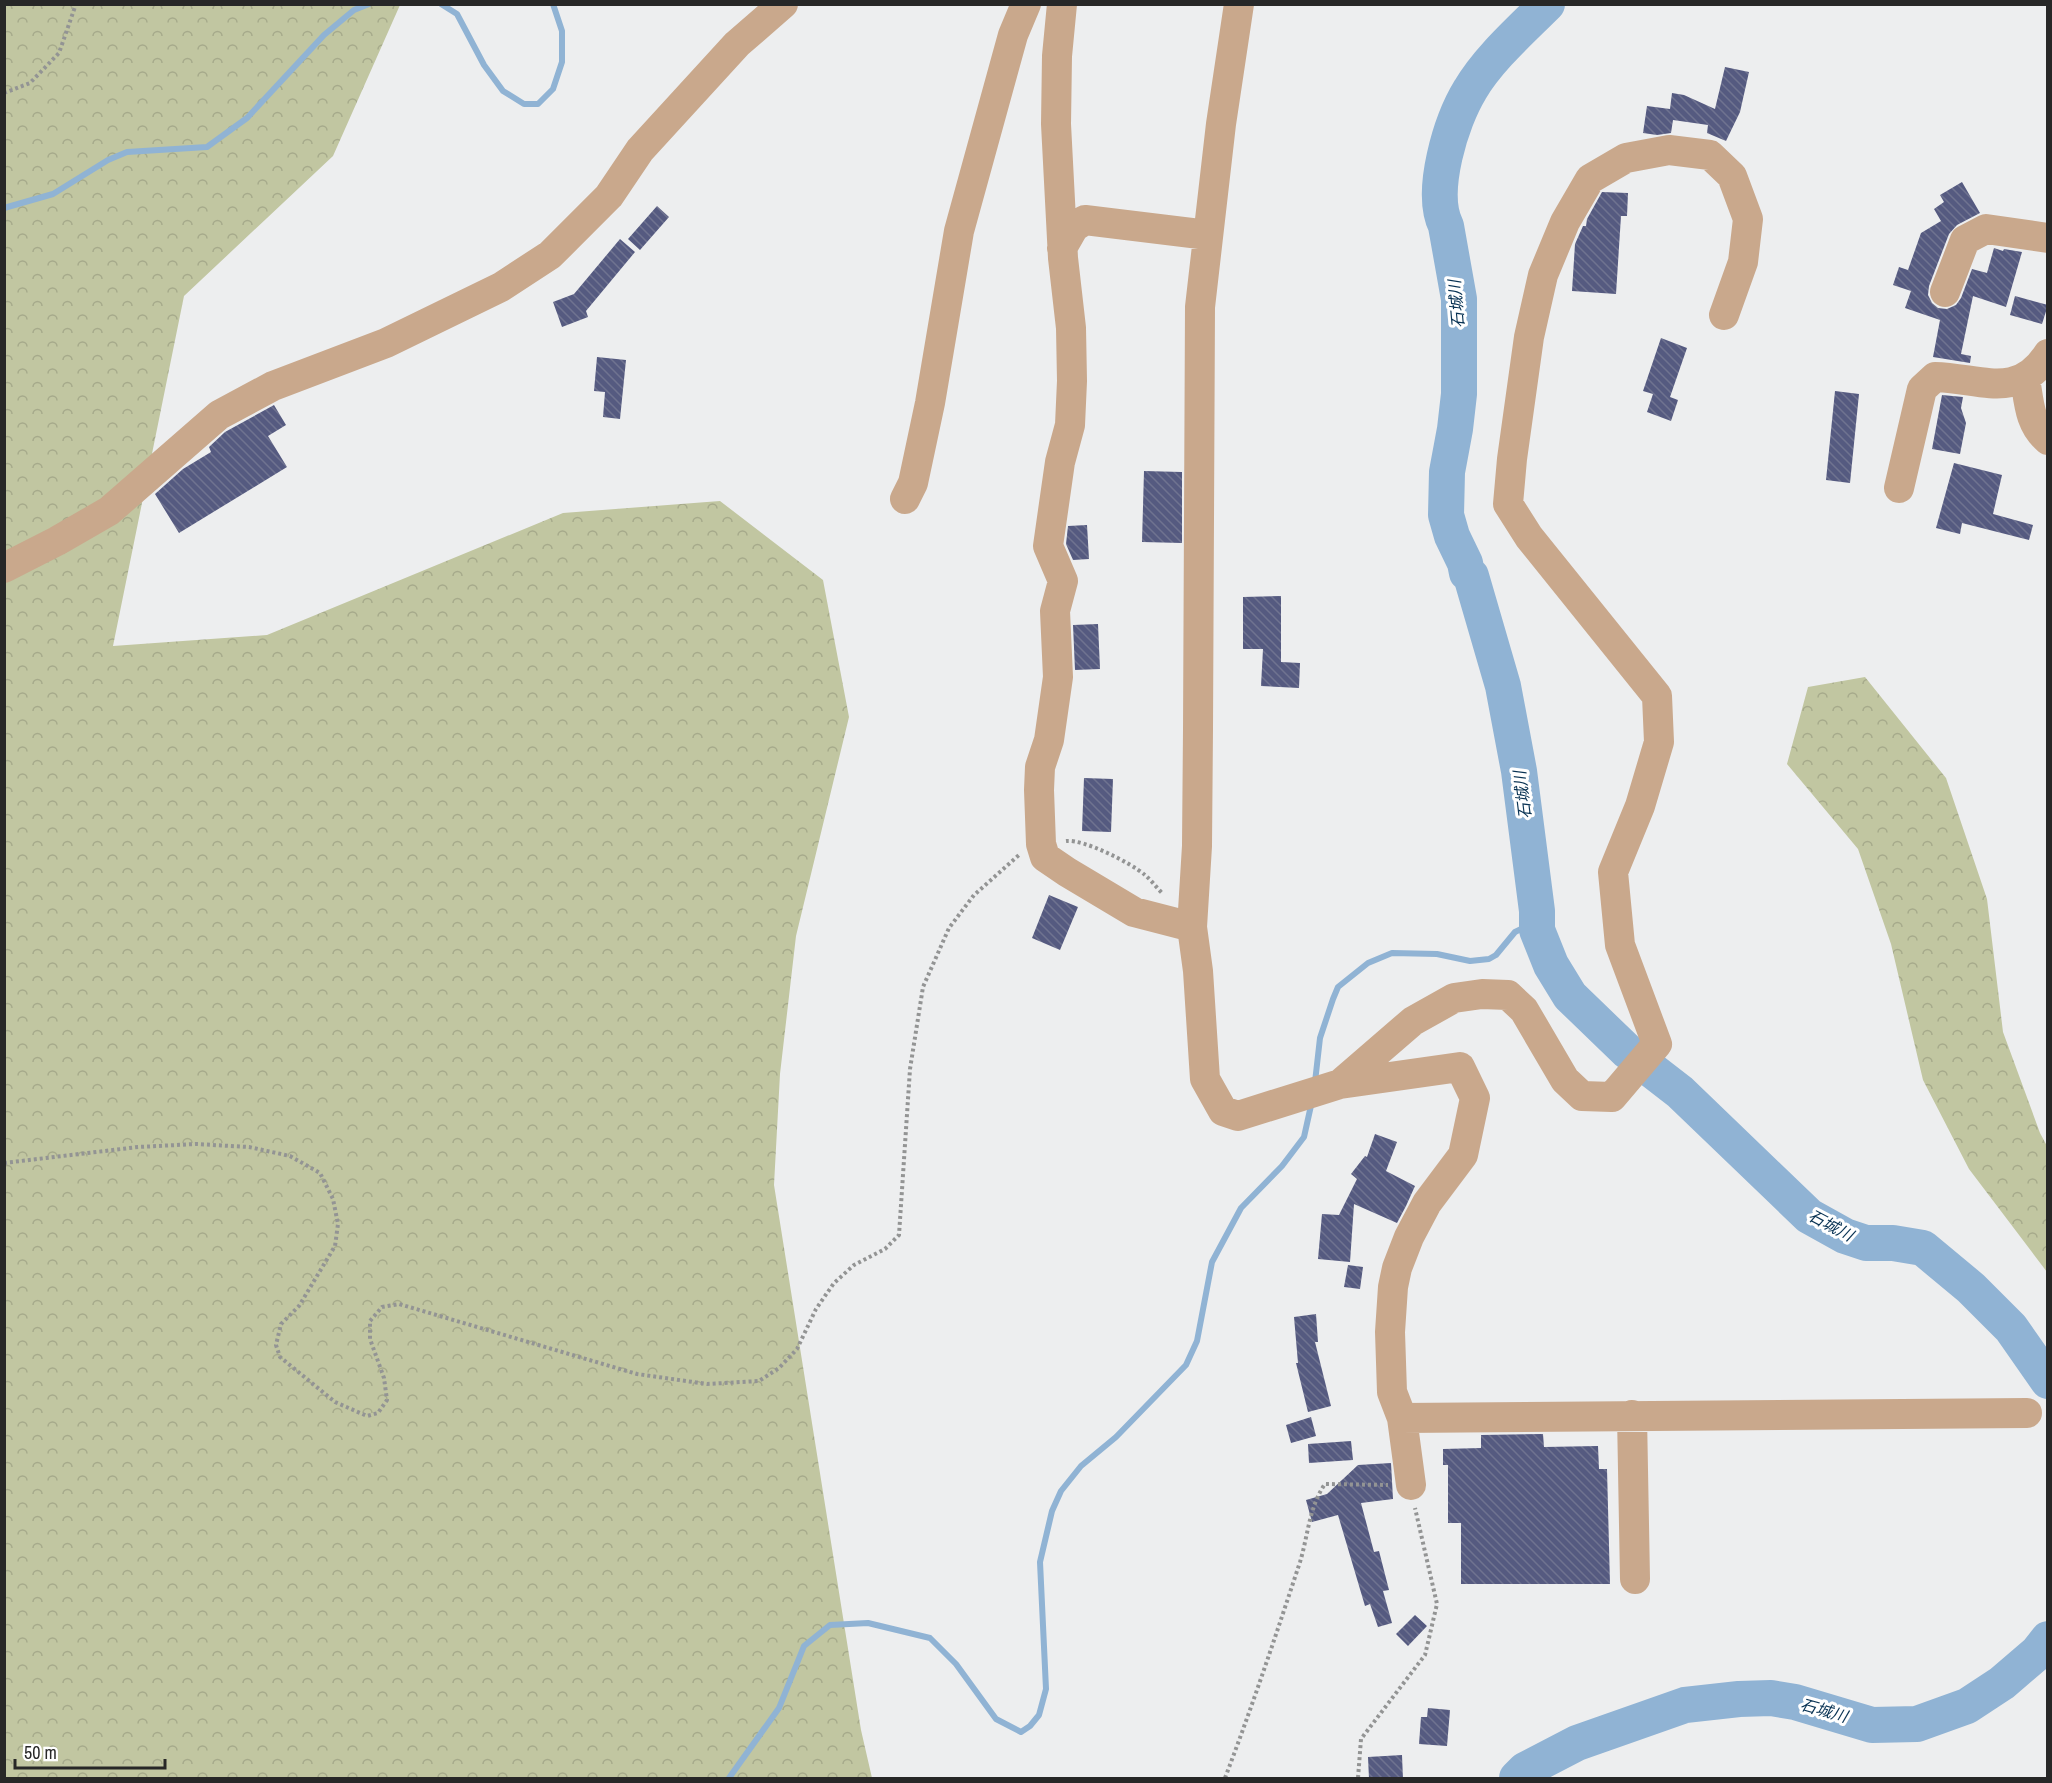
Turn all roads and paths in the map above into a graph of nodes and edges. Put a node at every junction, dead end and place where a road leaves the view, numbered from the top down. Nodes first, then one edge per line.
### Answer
1 (76, 4) edge
2 (783, 4) edge
3 (1026, 4) edge
4 (1062, 4) edge
5 (1239, 4) edge
6 (4, 93) edge
7 (1208, 235) junction
8 (2048, 238) edge
9 (1062, 248) junction
10 (1945, 292) dead end
11 (1724, 315) dead end
12 (2048, 354) edge
13 (2025, 378) junction
14 (2048, 440) edge
15 (1899, 488) dead end
16 (905, 499) dead end
17 (4, 568) edge
18 (1041, 844) junction
19 (1192, 927) junction
20 (1340, 1084) junction
21 (4, 1163) edge
22 (2027, 1413) dead end
23 (1632, 1415) junction
24 (1402, 1418) junction
25 (1411, 1485) junction
26 (1635, 1579) dead end
27 (1225, 1779) edge
28 (1358, 1779) edge

1 - 6 path
2 - 17 street
3 - 16 street
4 - 9 street
5 - 7 street
7 - 9 street
7 - 19 street
8 - 10 street
9 - 18 street
11 - 20 street
12 - 13 street
13 - 14 street
13 - 15 street
18 - 19 street
18 - 19 path
18 - 21 path
19 - 20 street
20 - 24 street
22 - 23 street
23 - 24 street
23 - 26 street
24 - 25 street
25 - 27 path
25 - 28 path

